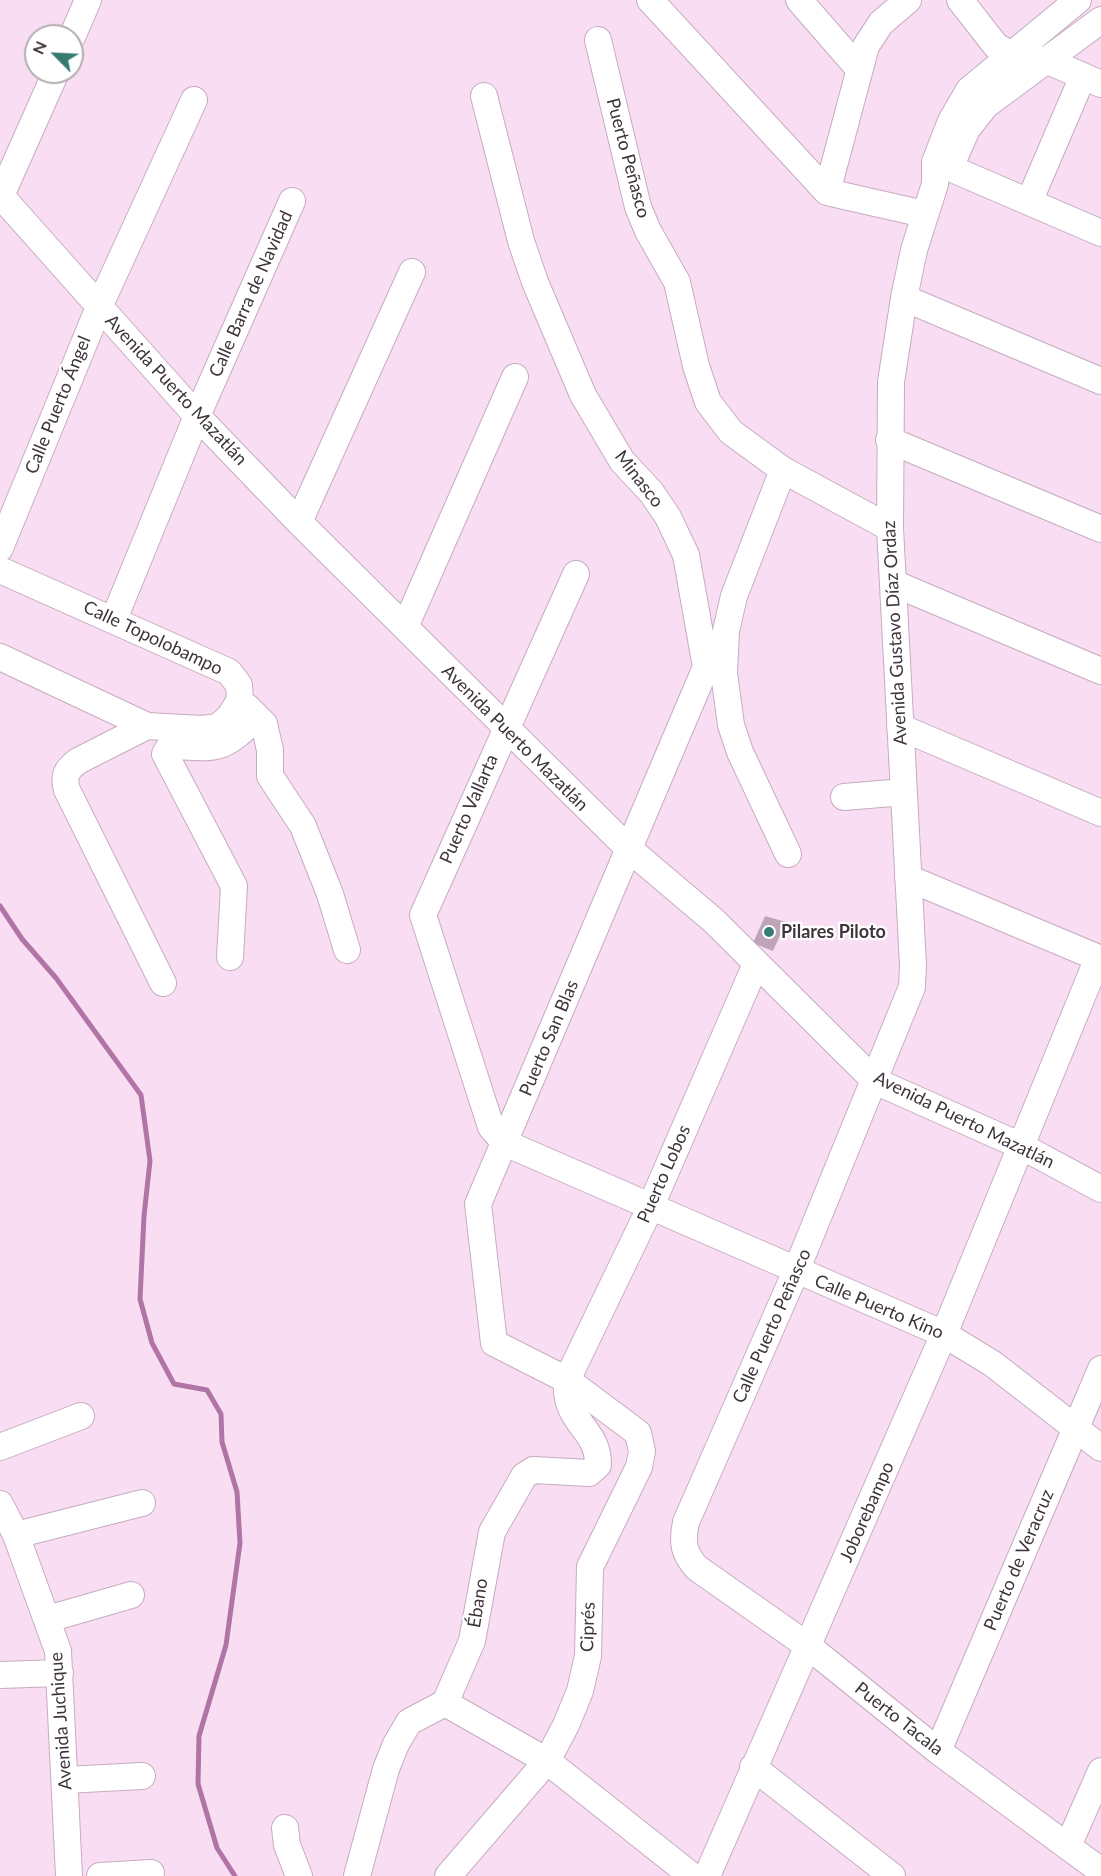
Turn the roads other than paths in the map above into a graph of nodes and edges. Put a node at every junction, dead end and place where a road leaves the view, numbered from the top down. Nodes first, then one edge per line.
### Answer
1 (88, 0) edge
2 (650, 0) edge
3 (799, 0) edge
4 (908, 0) edge
5 (960, 0) edge
6 (1078, 0) edge
7 (1101, 20) edge
8 (78, 24) edge
9 (598, 40) dead end
10 (1010, 54) junction
11 (1048, 61) junction
12 (858, 69) junction
13 (1092, 80) edge
14 (51, 84) edge
15 (484, 96) dead end
16 (194, 99) dead end
17 (940, 171) junction
18 (827, 192) junction
19 (0, 197) edge
20 (292, 201) dead end
21 (1029, 202) junction
22 (924, 214) junction
23 (1101, 233) edge
24 (412, 272) dead end
25 (904, 298) junction
26 (99, 307) junction
27 (515, 377) dead end
28 (1101, 381) edge
29 (197, 416) junction
30 (889, 440) junction
31 (783, 470) junction
32 (299, 522) junction
33 (890, 528) junction
34 (1101, 529) edge
35 (0, 548) edge
36 (0, 570) edge
37 (576, 573) dead end
38 (893, 583) junction
39 (114, 619) junction
40 (405, 627) junction
41 (0, 657) edge
42 (715, 670) junction
43 (1101, 671) edge
44 (248, 708) junction
45 (147, 726) junction
46 (900, 728) junction
47 (505, 729) junction
48 (904, 792) junction
49 (844, 797) dead end
50 (1101, 813) edge
51 (629, 849) junction
52 (788, 854) dead end
53 (908, 878) junction
54 (347, 950) dead end
55 (230, 957) dead end
56 (1100, 958) edge
57 (756, 964) junction
58 (163, 983) dead end
59 (875, 1081) junction
60 (505, 1143) junction
61 (1021, 1146) junction
62 (1101, 1189) edge
63 (650, 1208) junction
64 (796, 1271) junction
65 (944, 1334) junction
66 (1101, 1369) edge
67 (567, 1380) junction
68 (81, 1416) dead end
69 (1075, 1428) junction
70 (0, 1447) edge
71 (1101, 1448) edge
72 (142, 1503) dead end
73 (0, 1504) edge
74 (16, 1535) junction
75 (697, 1568) joint
76 (131, 1594) dead end
77 (48, 1619) junction
78 (808, 1646) junction
79 (60, 1673) junction
80 (0, 1675) edge
81 (445, 1702) junction
82 (938, 1750) junction
83 (547, 1761) junction
84 (753, 1767) junction
85 (1101, 1771) edge
86 (142, 1776) dead end
87 (65, 1780) junction
88 (285, 1828) dead end
89 (1068, 1846) junction
90 (1101, 1871) edge
91 (151, 1873) dead end
92 (69, 1876) edge
93 (100, 1876) edge
94 (299, 1876) edge
95 (357, 1876) edge
96 (448, 1876) edge
97 (692, 1876) edge
98 (707, 1876) edge
99 (892, 1876) edge

1 - 8 street
2 - 18 street
3 - 12 street
4 - 12 street
5 - 10 street
6 - 10 street, Avenida Gustavo Díaz Ordaz
7 - 11 street, Avenida Gustavo Díaz Ordaz
9 - 31 street, Puerto Peñasco
10 - 11 street
10 - 17 street, Avenida Gustavo Díaz Ordaz
11 - 13 street
11 - 17 street, Avenida Gustavo Díaz Ordaz
12 - 18 street
13 - 21 street
14 - 19 street
15 - 42 street, Minasco
16 - 26 street, Calle Puerto Ángel
17 - 21 street
17 - 22 street, Avenida Gustavo Díaz Ordaz
18 - 22 street
19 - 26 street, Avenida Puerto Mazatlán
20 - 29 street, Calle Barra de Navidad
21 - 23 street
22 - 25 street, Avenida Gustavo Díaz Ordaz
24 - 32 street
25 - 28 street
25 - 30 street, Avenida Gustavo Díaz Ordaz
26 - 29 street, Avenida Puerto Mazatlán
26 - 35 street, Calle Puerto Ángel
27 - 40 street
29 - 32 street, Avenida Puerto Mazatlán
29 - 39 street, Calle Barra de Navidad
30 - 33 street, Avenida Gustavo Díaz Ordaz
30 - 34 street
31 - 33 street, Puerto Peñasco
31 - 42 street
32 - 40 street, Avenida Puerto Mazatlán
33 - 38 street, Avenida Gustavo Díaz Ordaz
36 - 39 street, Calle Topolobampo
37 - 47 street, Puerto Vallarta
38 - 43 street
38 - 46 street, Avenida Gustavo Díaz Ordaz
39 - 44 street, Calle Topolobampo
40 - 47 street, Avenida Puerto Mazatlán
41 - 45 street
42 - 51 street, Puerto San Blas
42 - 52 street, Minasco
44 - 45 street
44 - 54 street, Calle Topolobampo
44 - 55 street
45 - 58 street
46 - 48 street, Avenida Gustavo Díaz Ordaz
46 - 50 street
47 - 51 street, Avenida Puerto Mazatlán
47 - 60 street, Puerto Vallarta
48 - 49 street
48 - 53 street, Avenida Gustavo Díaz Ordaz
51 - 57 street, Avenida Puerto Mazatlán
51 - 60 street, Puerto San Blas
53 - 56 street
53 - 59 street, Avenida Gustavo Díaz Ordaz
56 - 61 street, Joborebampo
57 - 59 street, Avenida Puerto Mazatlán
57 - 63 street, Puerto Lobos
59 - 61 street, Avenida Puerto Mazatlán
59 - 64 street, Calle Puerto Peñasco
60 - 63 street, Calle Puerto Kino
60 - 67 street, Puerto San Blas
61 - 62 street, Avenida Puerto Mazatlán
61 - 65 street, Joborebampo
63 - 64 street, Calle Puerto Kino
63 - 67 street, Puerto Lobos
64 - 65 street, Calle Puerto Kino
64 - 75 street, Calle Puerto Peñasco
65 - 69 street, Calle Puerto Kino
65 - 78 street, Joborebampo
66 - 69 street, Puerto de Veracruz
67 - 81 street, Ébano
67 - 83 street, Ciprés
68 - 70 street
69 - 71 street, Calle Puerto Kino
69 - 82 street, Puerto de Veracruz
72 - 74 street
73 - 74 street, Avenida Juchique
74 - 77 street, Avenida Juchique
75 - 78 street, Puerto Tacala
76 - 77 street
77 - 79 street, Avenida Juchique
78 - 82 street, Puerto Tacala
78 - 84 street, Joborebampo
79 - 80 street
79 - 87 street, Avenida Juchique
81 - 83 street
81 - 95 street
82 - 89 street, Puerto Tacala
83 - 96 street, Ciprés
83 - 97 street
84 - 98 street, Joborebampo
84 - 99 street
85 - 89 street
86 - 87 street
87 - 92 street, Avenida Juchique
88 - 94 street
89 - 90 street, Puerto Tacala
91 - 93 street

